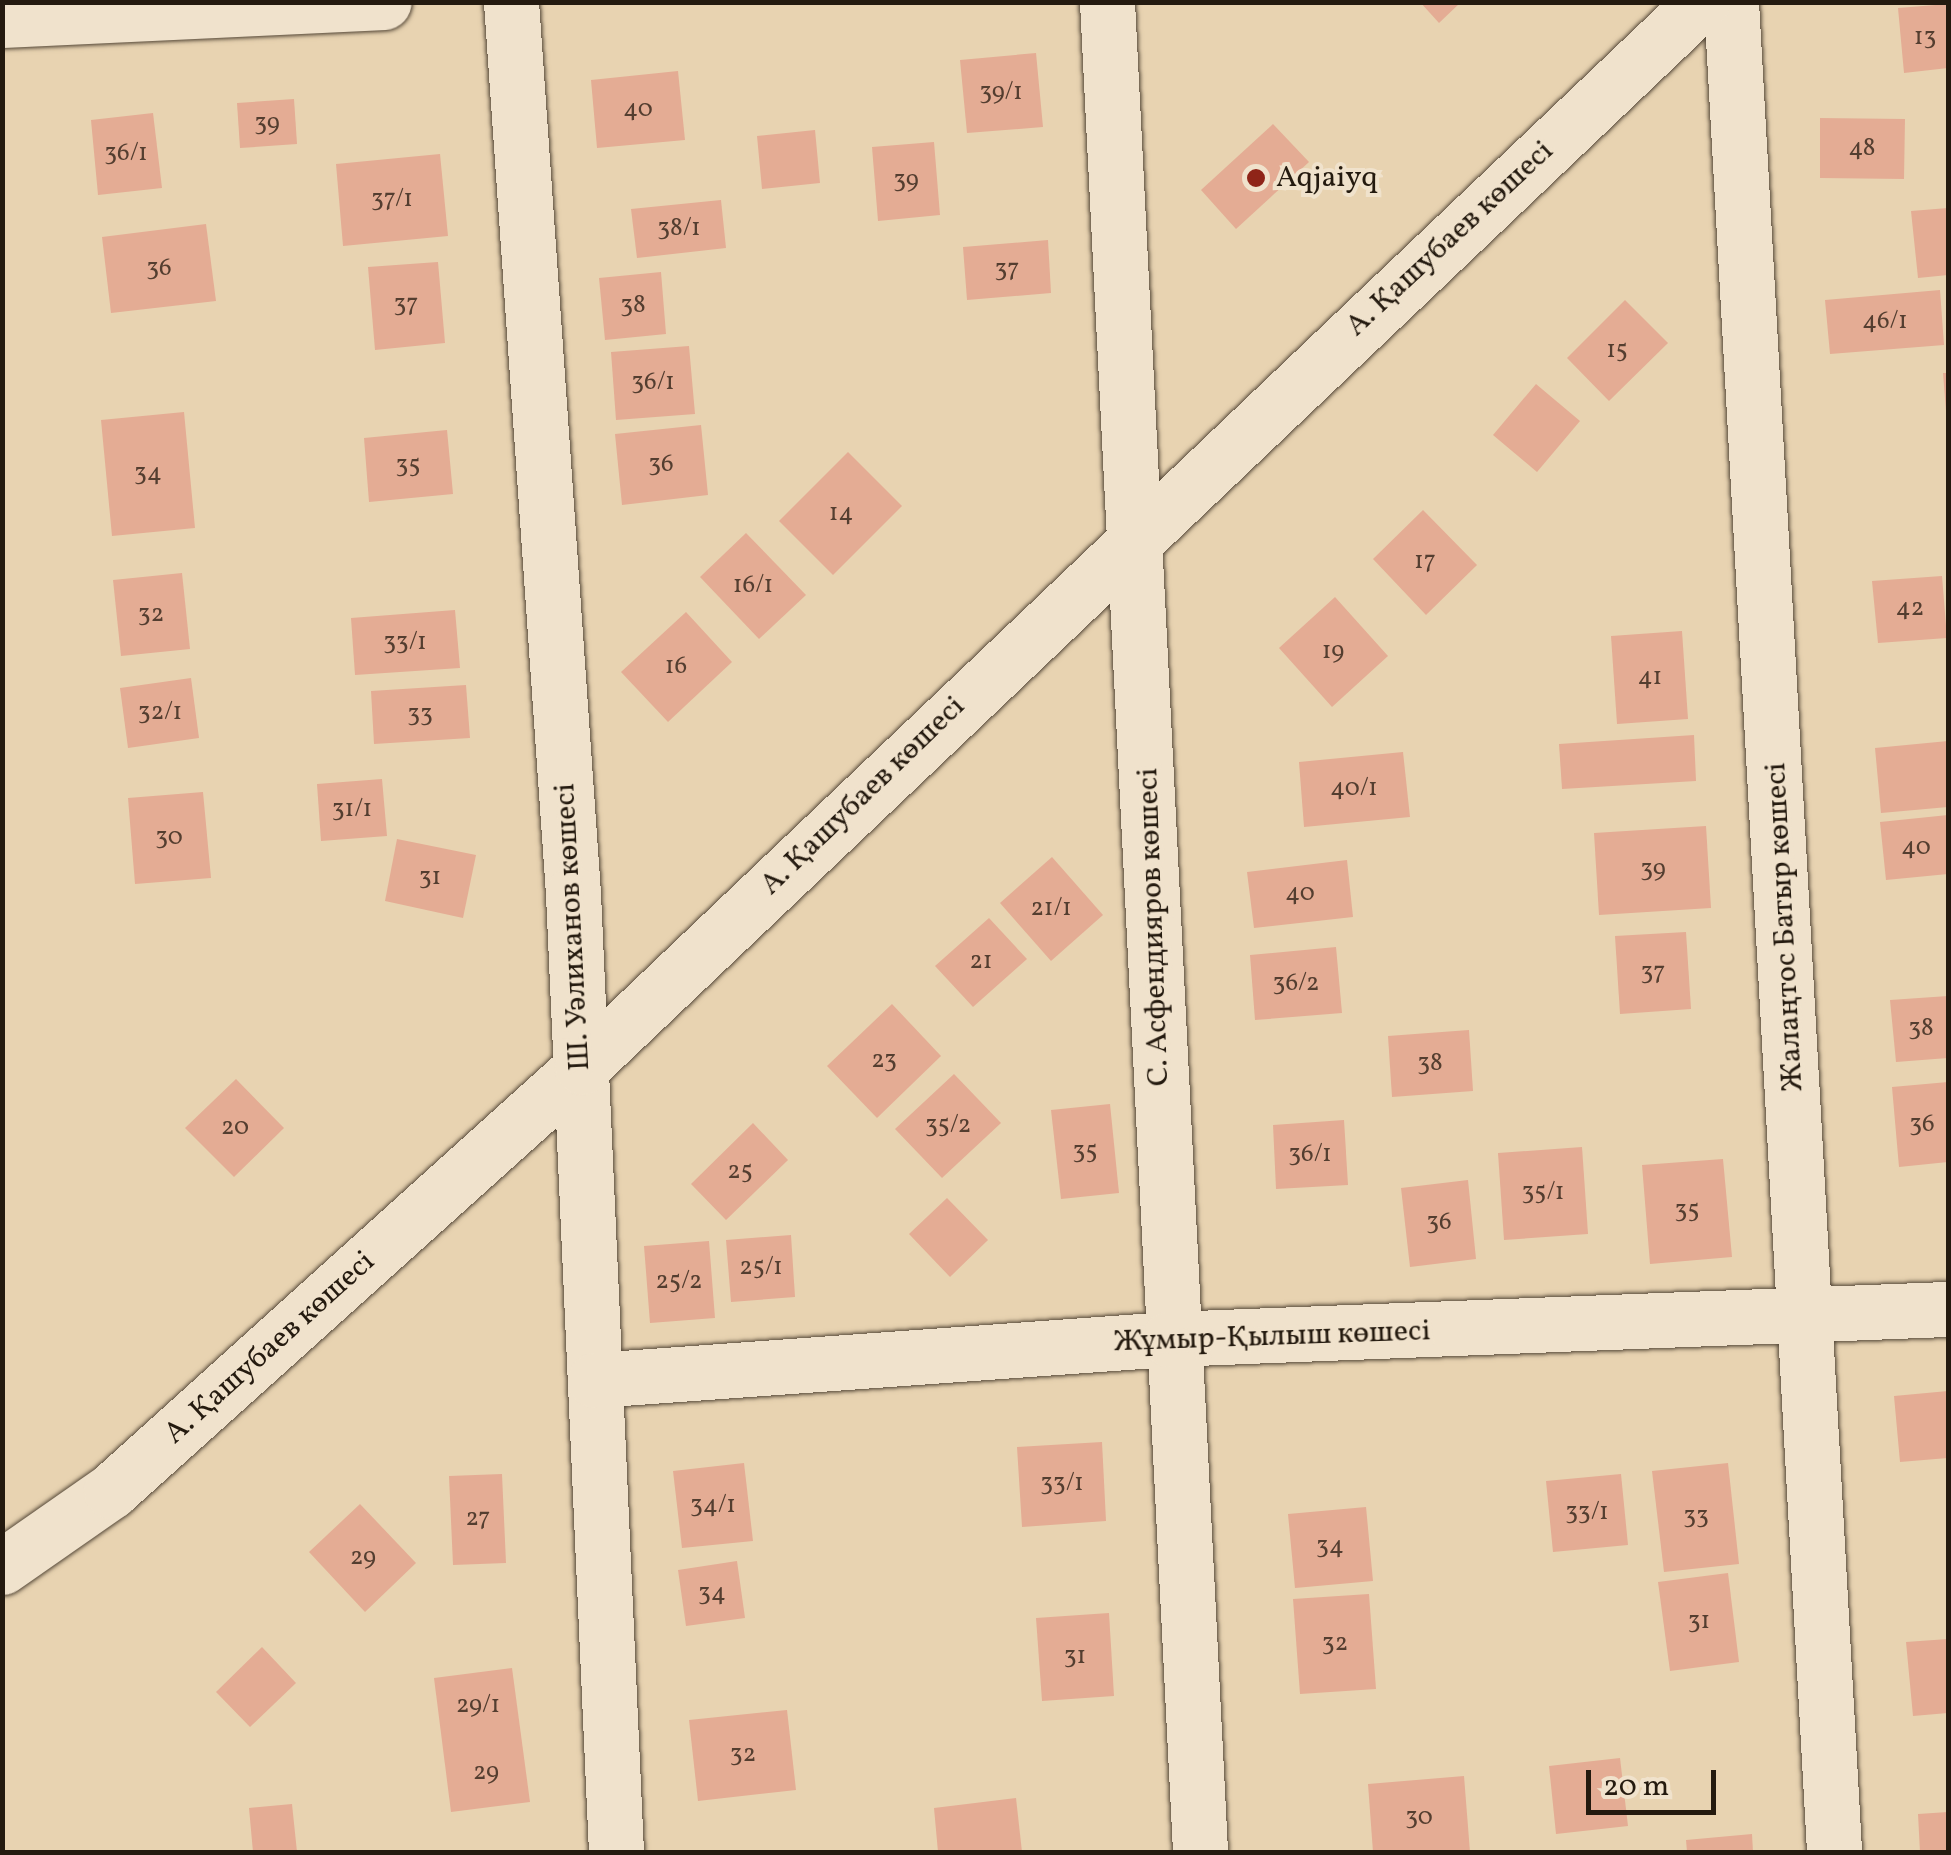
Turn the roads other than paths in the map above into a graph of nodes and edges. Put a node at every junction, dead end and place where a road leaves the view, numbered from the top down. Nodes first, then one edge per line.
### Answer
1 (384, 2) edge
2 (510, 2) edge
3 (1107, 2) edge
4 (1702, 2) edge
5 (1731, 2) edge
6 (2, 20) edge
7 (1136, 532) junction
8 (582, 1067) junction
9 (1948, 1308) edge
10 (1808, 1316) junction
11 (1169, 1339) junction
12 (596, 1380) junction
13 (2, 1566) edge
14 (616, 1852) edge
15 (1200, 1852) edge
16 (1834, 1852) edge

1 - 6 street
2 - 8 street, Ш. Уәлиханов көшесі
3 - 7 street, С. Асфендияров көшесі
4 - 7 street, А. Қашубаев көшесі
5 - 10 street, Жалаңтос Батыр көшесі
7 - 8 street, А. Қашубаев көшесі
7 - 11 street, С. Асфендияров көшесі
8 - 12 street, Ш. Уәлиханов көшесі
8 - 13 street, А. Қашубаев көшесі
9 - 10 street, Жұмыр-Қылыш көшесі
10 - 11 street, Жұмыр-Қылыш көшесі
10 - 16 street, Жалаңтос Батыр көшесі
11 - 12 street, Жұмыр-Қылыш көшесі
11 - 15 street, С. Асфендияров көшесі
12 - 14 street, Ш. Уәлиханов көшесі

